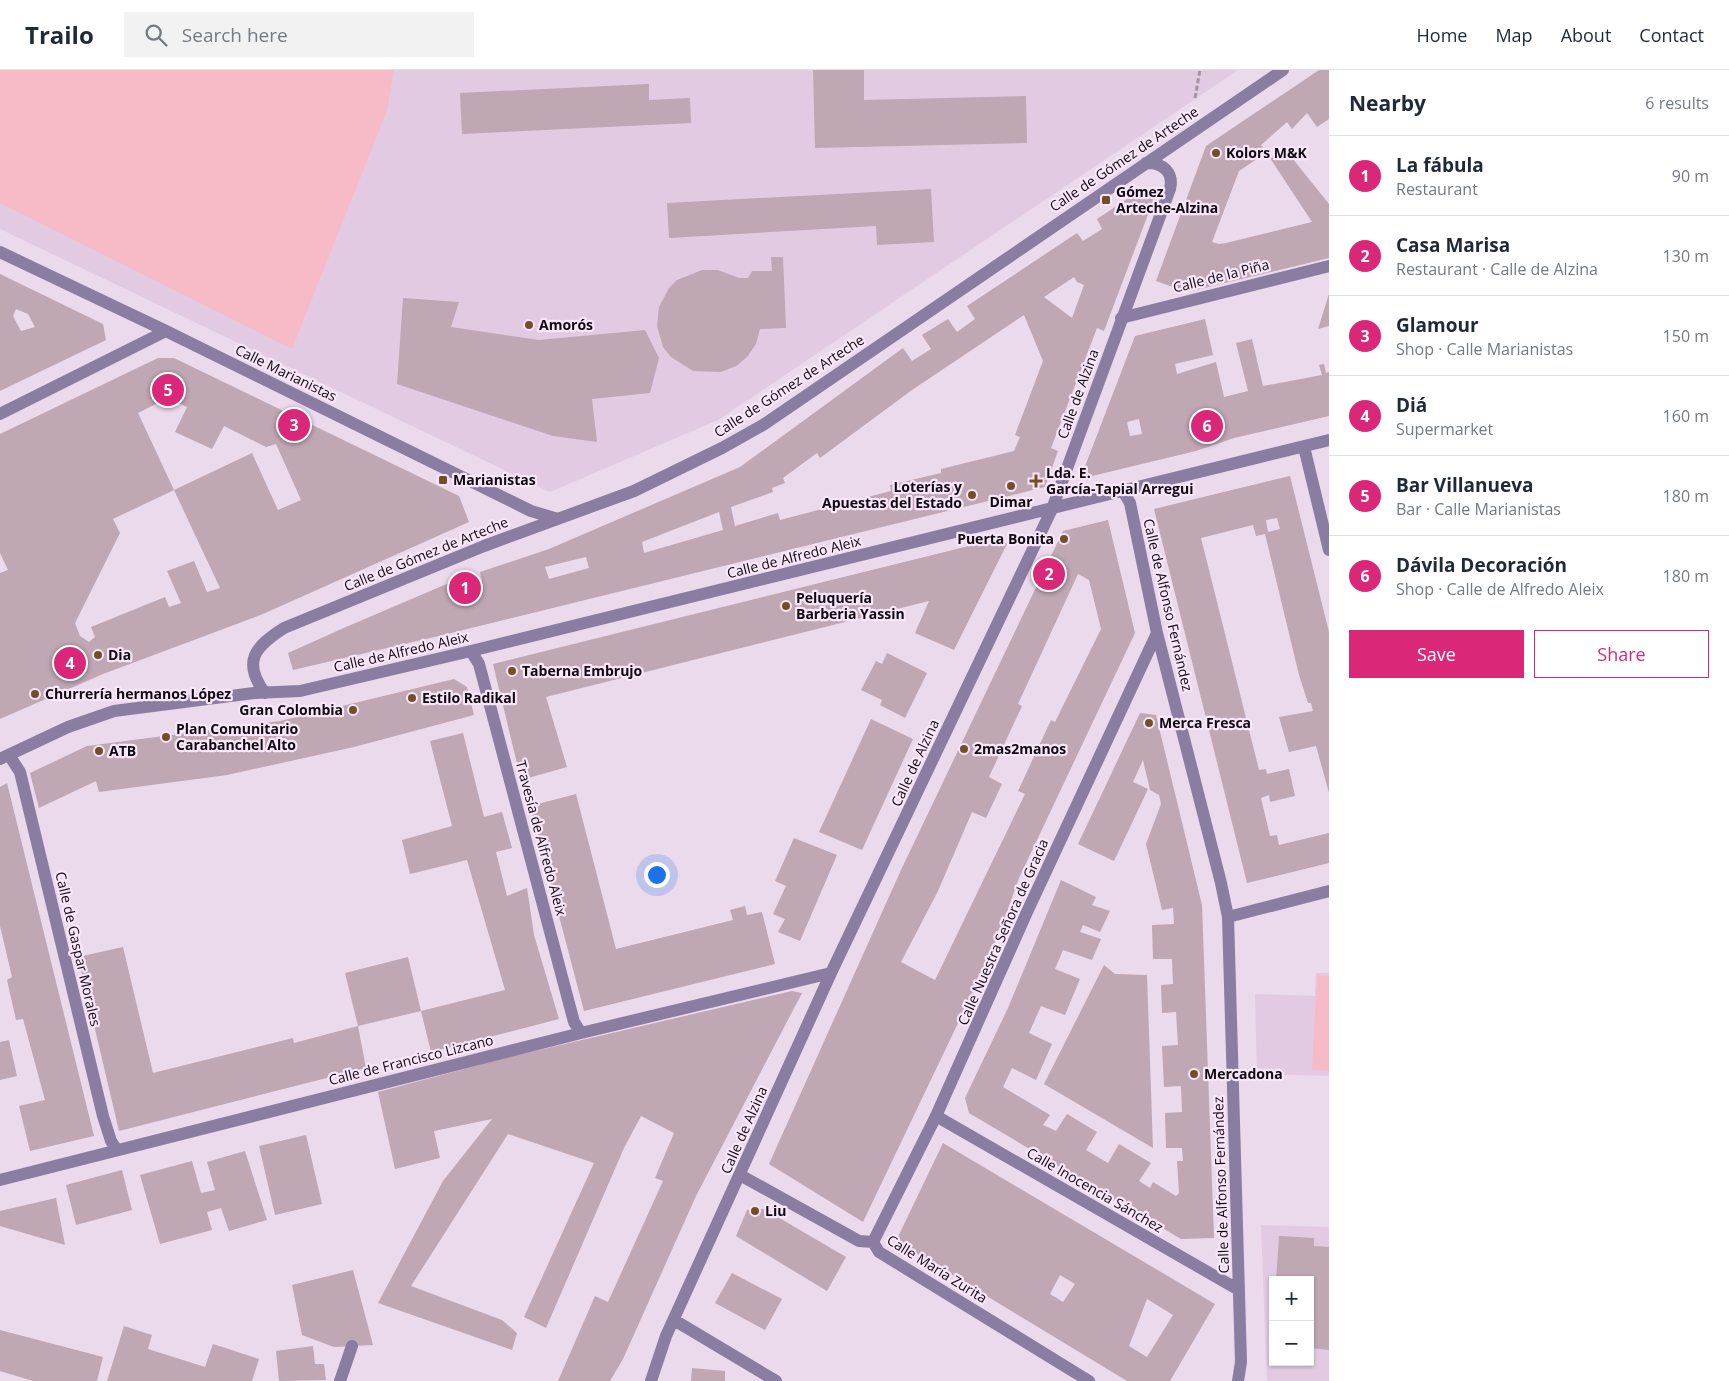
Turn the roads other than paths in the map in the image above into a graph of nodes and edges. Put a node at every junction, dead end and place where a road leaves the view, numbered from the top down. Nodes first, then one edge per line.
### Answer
1 (1283, 70) edge
2 (1146, 163) junction
3 (0, 252) edge
4 (1329, 266) edge
5 (1121, 318) junction
6 (166, 331) junction
7 (0, 414) edge
8 (1329, 440) edge
9 (1304, 447) junction
10 (1123, 491) junction
11 (1052, 509) junction
12 (558, 519) junction
13 (1329, 550) edge
14 (1157, 633) junction
15 (471, 652) junction
16 (265, 693) junction
17 (5, 757) edge
18 (1329, 891) edge
19 (1228, 917) junction
20 (831, 973) junction
21 (581, 1033) junction
22 (936, 1116) junction
23 (117, 1150) junction
24 (740, 1175) junction
25 (0, 1180) edge
26 (873, 1242) junction
27 (1239, 1290) junction
28 (674, 1320) junction
29 (352, 1346) dead end
30 (340, 1381) edge
31 (651, 1381) edge
32 (776, 1381) edge
33 (1089, 1381) edge
34 (1238, 1381) edge

1 - 2 street, Calle de Gómez de Arteche
2 - 5 street, Calle de Alzina
2 - 12 street, Calle de Gómez de Arteche
3 - 6 street, Calle Marianistas
4 - 5 street, Calle de la Piña
5 - 11 street, Calle de Alzina
6 - 7 street
6 - 12 street, Calle Marianistas
8 - 9 street, Calle de Alfredo Aleix
9 - 10 street, Calle de Alfredo Aleix
9 - 13 street
10 - 11 street, Calle de Alfredo Aleix
10 - 14 street, Calle de Alfonso Fernández
11 - 15 street, Calle de Alfredo Aleix
11 - 20 street, Calle de Alzina
12 - 16 street, Calle de Gómez de Arteche
14 - 19 street, Calle de Alfonso Fernández
14 - 22 street, Calle Nuestra Señora de Gracia
15 - 16 street, Calle de Alfredo Aleix
15 - 21 street, Travesía de Alfredo Aleix
16 - 17 street, Calle de Alfredo Aleix
17 - 23 street, Calle de Gaspar Morales
18 - 19 street
19 - 27 street, Calle de Alfonso Fernández
20 - 21 street, Calle de Francisco Lizcano
20 - 24 street, Calle de Alzina
21 - 23 street, Calle de Francisco Lizcano
22 - 26 street, Calle Nuestra Señora de Gracia
22 - 27 street, Calle Inocencia Sánchez
23 - 25 street, Calle de Francisco Lizcano
24 - 26 street, Calle María Zurita
24 - 28 street, Calle de Alzina
26 - 33 street, Calle María Zurita
27 - 34 street, Calle de Alfonso Fernández
28 - 31 street, Calle de Alzina
28 - 32 street
29 - 30 street

